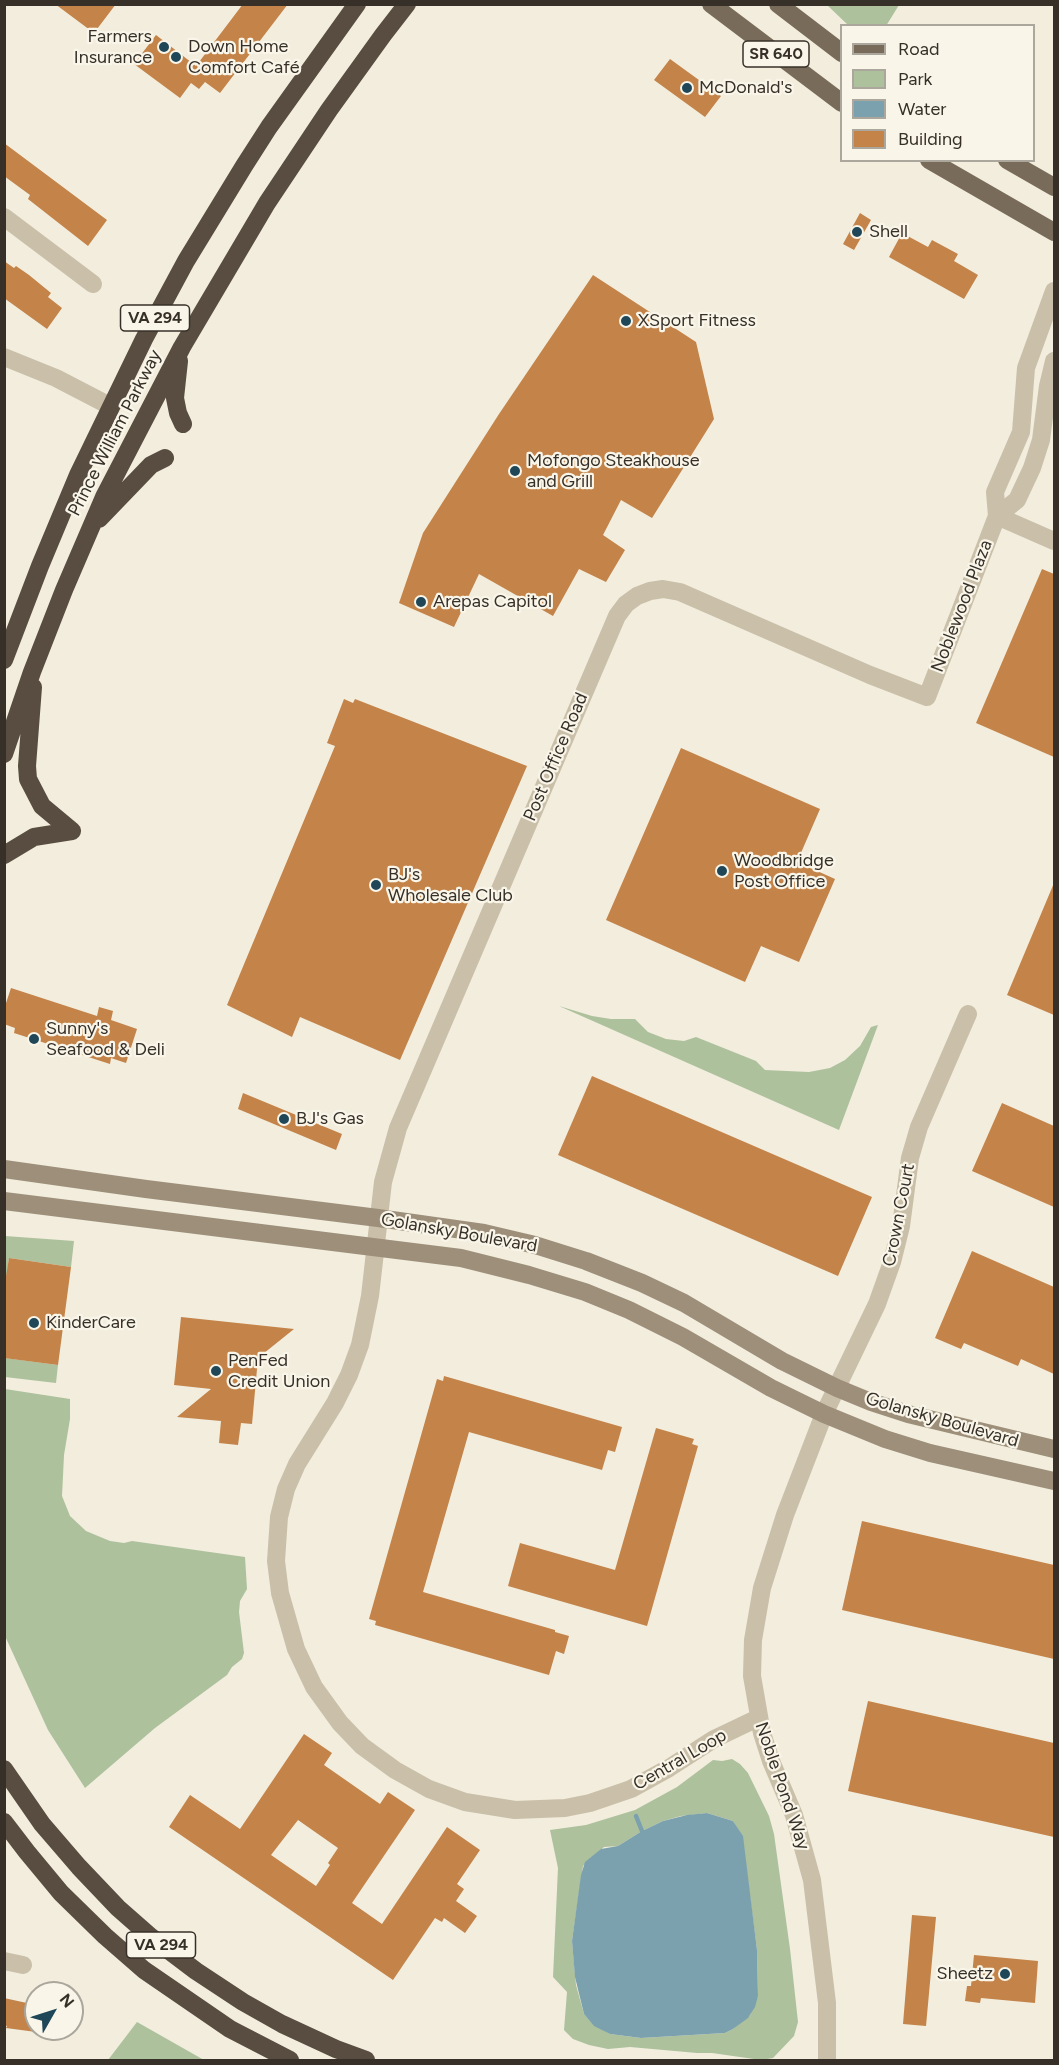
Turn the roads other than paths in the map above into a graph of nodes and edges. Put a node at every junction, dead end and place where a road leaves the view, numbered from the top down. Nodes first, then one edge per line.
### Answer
1 (357, 4) edge
2 (408, 4) edge
3 (711, 4) edge
4 (778, 4) edge
5 (840, 51) edge
6 (840, 101) edge
7 (932, 162) edge
8 (1010, 162) edge
9 (1054, 187) edge
10 (4, 217) edge
11 (1054, 232) edge
12 (93, 284) dead end
13 (1054, 291) edge
14 (182, 347) junction
15 (4, 357) edge
16 (1054, 361) edge
17 (110, 406) junction
18 (183, 424) dead end
19 (165, 458) dead end
20 (997, 516) junction
21 (90, 529) junction
22 (1054, 541) edge
23 (4, 660) edge
24 (34, 668) junction
25 (927, 697) joint
26 (4, 754) edge
27 (4, 855) edge
28 (968, 1014) dead end
29 (4, 1169) edge
30 (4, 1201) edge
31 (378, 1218) junction
32 (375, 1249) junction
33 (837, 1388) junction
34 (824, 1414) junction
35 (1054, 1449) edge
36 (1054, 1481) edge
37 (758, 1718) junction
38 (4, 1769) edge
39 (4, 1822) edge
40 (4, 1961) edge
41 (23, 1965) dead end
42 (290, 2061) edge
43 (366, 2061) edge
44 (827, 2061) edge

1 - 17 highway, Prince William Parkway / VA 294
2 - 14 highway, Prince William Parkway / VA 294
3 - 6 main road, SR 640
4 - 5 main road, SR 640
7 - 11 main road
8 - 9 main road
10 - 12 street
13 - 20 street, Noblewood Plaza
14 - 18 highway
14 - 21 highway, Prince William Parkway / VA 294
15 - 17 street
16 - 20 street, Noblewood Plaza
17 - 23 highway, Prince William Parkway / VA 294
19 - 21 highway
20 - 22 street, Noblewood Plaza
20 - 25 street, Noblewood Plaza
21 - 24 highway, Prince William Parkway / VA 294
24 - 26 highway, Prince William Parkway / VA 294
24 - 27 highway
25 - 31 street, Post Office Road
28 - 33 street, Crown Court
29 - 31 street, Golansky Boulevard
30 - 32 street, Golansky Boulevard
31 - 32 street, Central Loop
31 - 33 street, Golansky Boulevard
32 - 34 street, Golansky Boulevard
32 - 37 street, Central Loop
33 - 34 street, Crown Court
33 - 35 street, Golansky Boulevard
34 - 36 street, Golansky Boulevard
34 - 37 street, Noble Pond Way
37 - 44 street, Noble Pond Way
38 - 43 highway, VA 294
39 - 42 highway, VA 294
40 - 41 street

